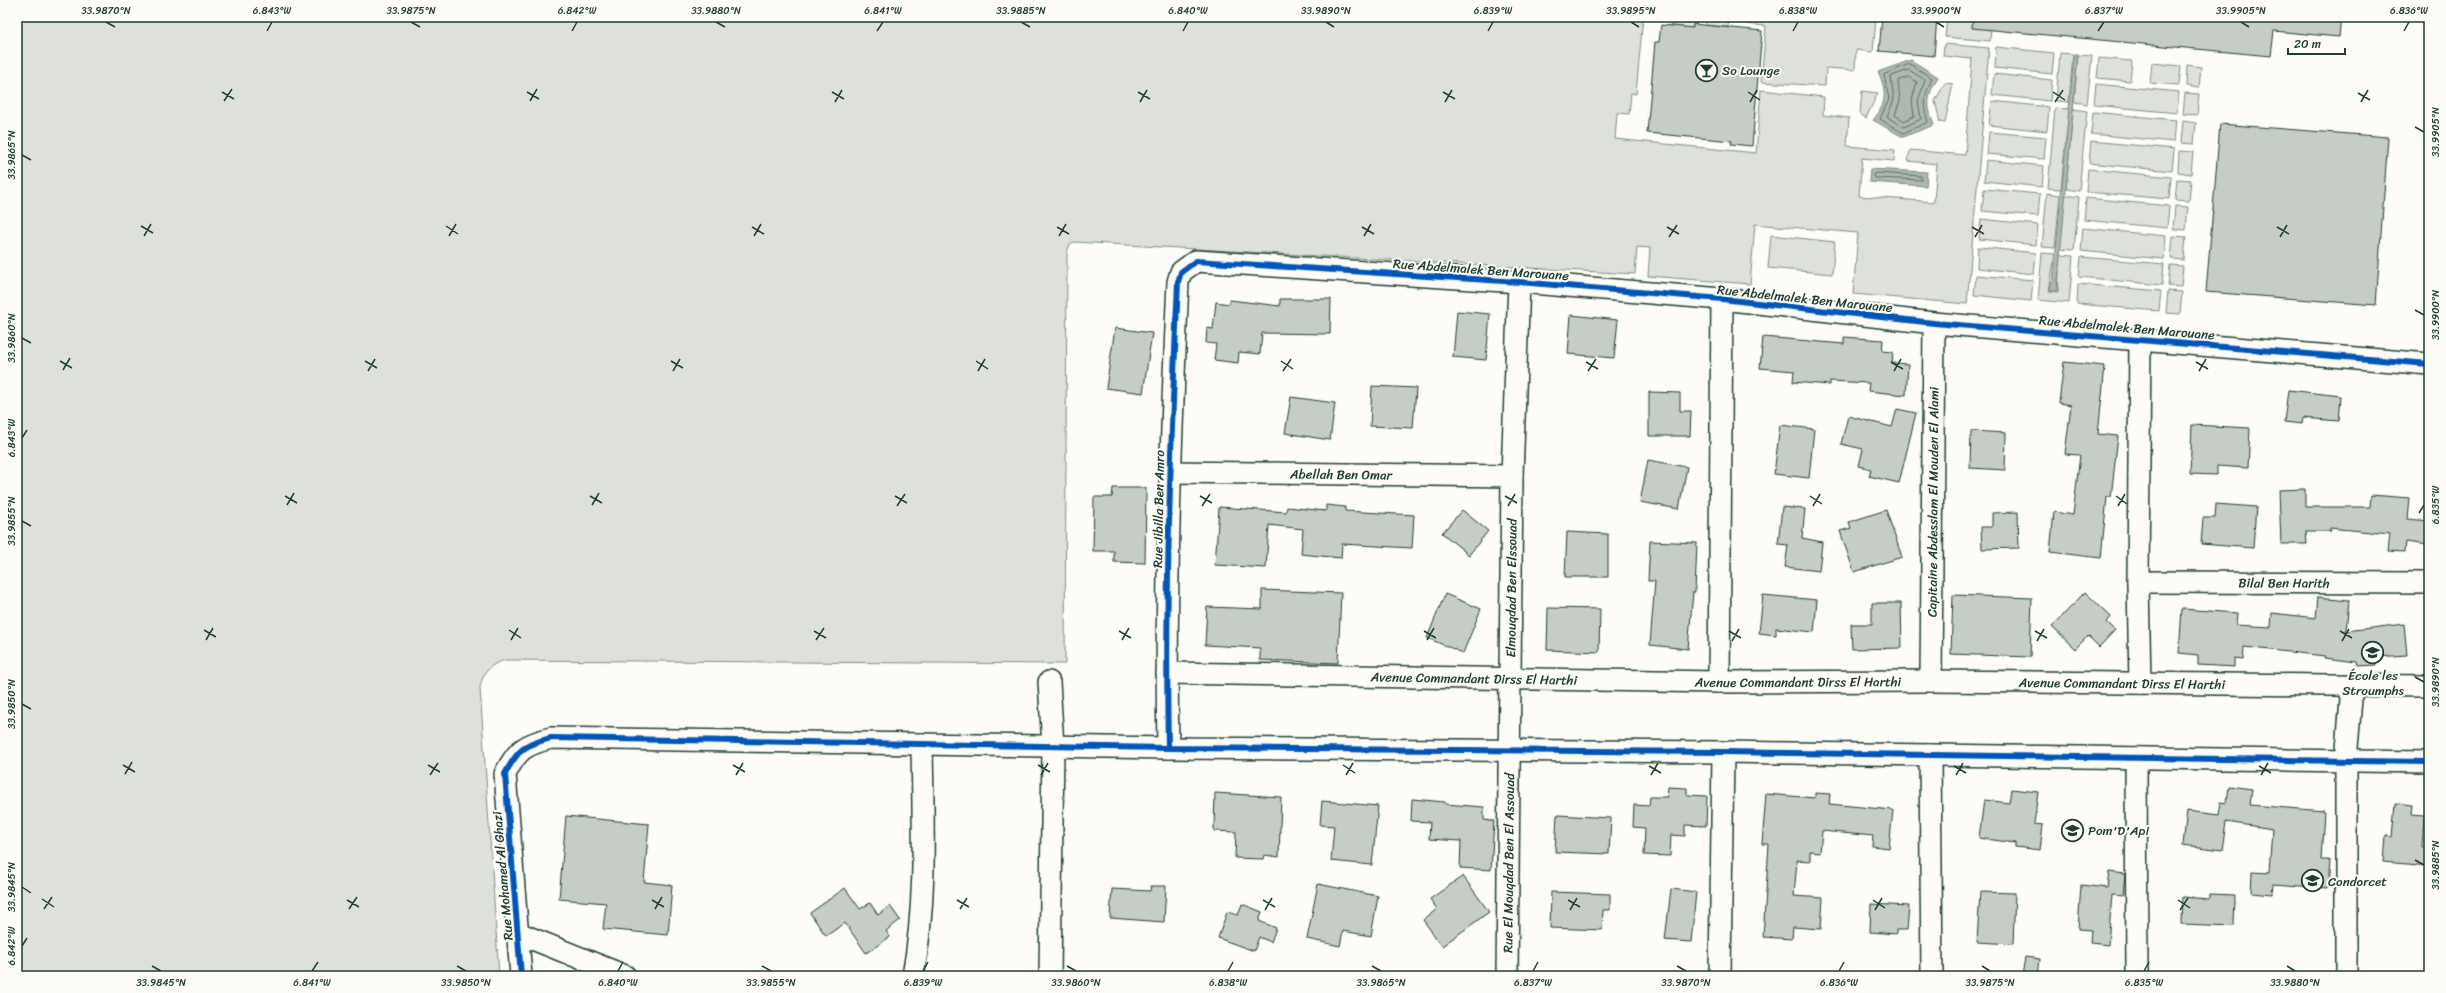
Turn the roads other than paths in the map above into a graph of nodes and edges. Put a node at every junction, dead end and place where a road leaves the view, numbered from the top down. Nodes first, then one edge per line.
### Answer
1 (1181, 272) joint
2 (1519, 282) junction
3 (1722, 299) junction
4 (1934, 323) junction
5 (2140, 339) junction
6 (2429, 364) edge
7 (1170, 472) junction
8 (1512, 476) junction
9 (2138, 582) junction
10 (2429, 583) edge
11 (1167, 674) junction
12 (1509, 677) junction
13 (1931, 681) junction
14 (1049, 682) dead end
15 (1718, 682) junction
16 (2140, 683) junction
17 (2352, 686) junction
18 (2429, 686) edge
19 (922, 744) junction
20 (1053, 746) junction
21 (1168, 748) junction
22 (1508, 750) junction
23 (1723, 752) junction
24 (1930, 755) junction
25 (2136, 758) junction
26 (2346, 762) junction
27 (2429, 762) edge
28 (518, 933) junction
29 (521, 976) edge
30 (625, 976) edge
31 (913, 976) edge
32 (1050, 976) edge
33 (1507, 976) edge
34 (1720, 976) edge
35 (1932, 976) edge
36 (2137, 976) edge
37 (2346, 976) edge

1 - 2 street, Rue Abdelmalek Ben Marouane
1 - 7 street, Rue Jibilla Ben Amro
2 - 3 street, Rue Abdelmalek Ben Marouane
2 - 8 street, Elmouqdad Ben Elssouad
3 - 4 street, Rue Abdelmalek Ben Marouane
3 - 15 street
4 - 5 street, Rue Abdelmalek Ben Marouane
4 - 13 street, Capitaine Abdesslam El Mouden El Alami
5 - 6 street, Rue Abdelmalek Ben Marouane
5 - 9 street
7 - 8 street, Abellah Ben Omar
7 - 11 street, Rue Jibilla Ben Amro
8 - 12 street, Elmouqdad Ben Elssouad
9 - 10 street, Bilal Ben Harith
9 - 16 street
11 - 12 street, Avenue Commandant Dirss El Harthi
11 - 21 street, Rue Jibilla Ben Amro
12 - 15 street, Avenue Commandant Dirss El Harthi
12 - 22 street, Elmouqdad Ben Elssouad
13 - 15 street, Avenue Commandant Dirss El Harthi
13 - 16 street, Avenue Commandant Dirss El Harthi
14 - 20 street
16 - 17 street, Avenue Commandant Dirss El Harthi
17 - 18 street, Avenue Commandant Dirss El Harthi
17 - 26 street
19 - 20 street
19 - 28 street, Rue Mohamed Al Ghazi
19 - 31 street
20 - 21 street
20 - 32 street
21 - 22 street
22 - 23 street
22 - 33 street, Rue El Mouqdad Ben El Assouad
23 - 24 street
23 - 34 street
24 - 25 street
24 - 35 street
25 - 26 street
25 - 36 street
26 - 27 street
26 - 37 street
28 - 29 street, Rue Mohamed Al Ghazi
28 - 30 street

